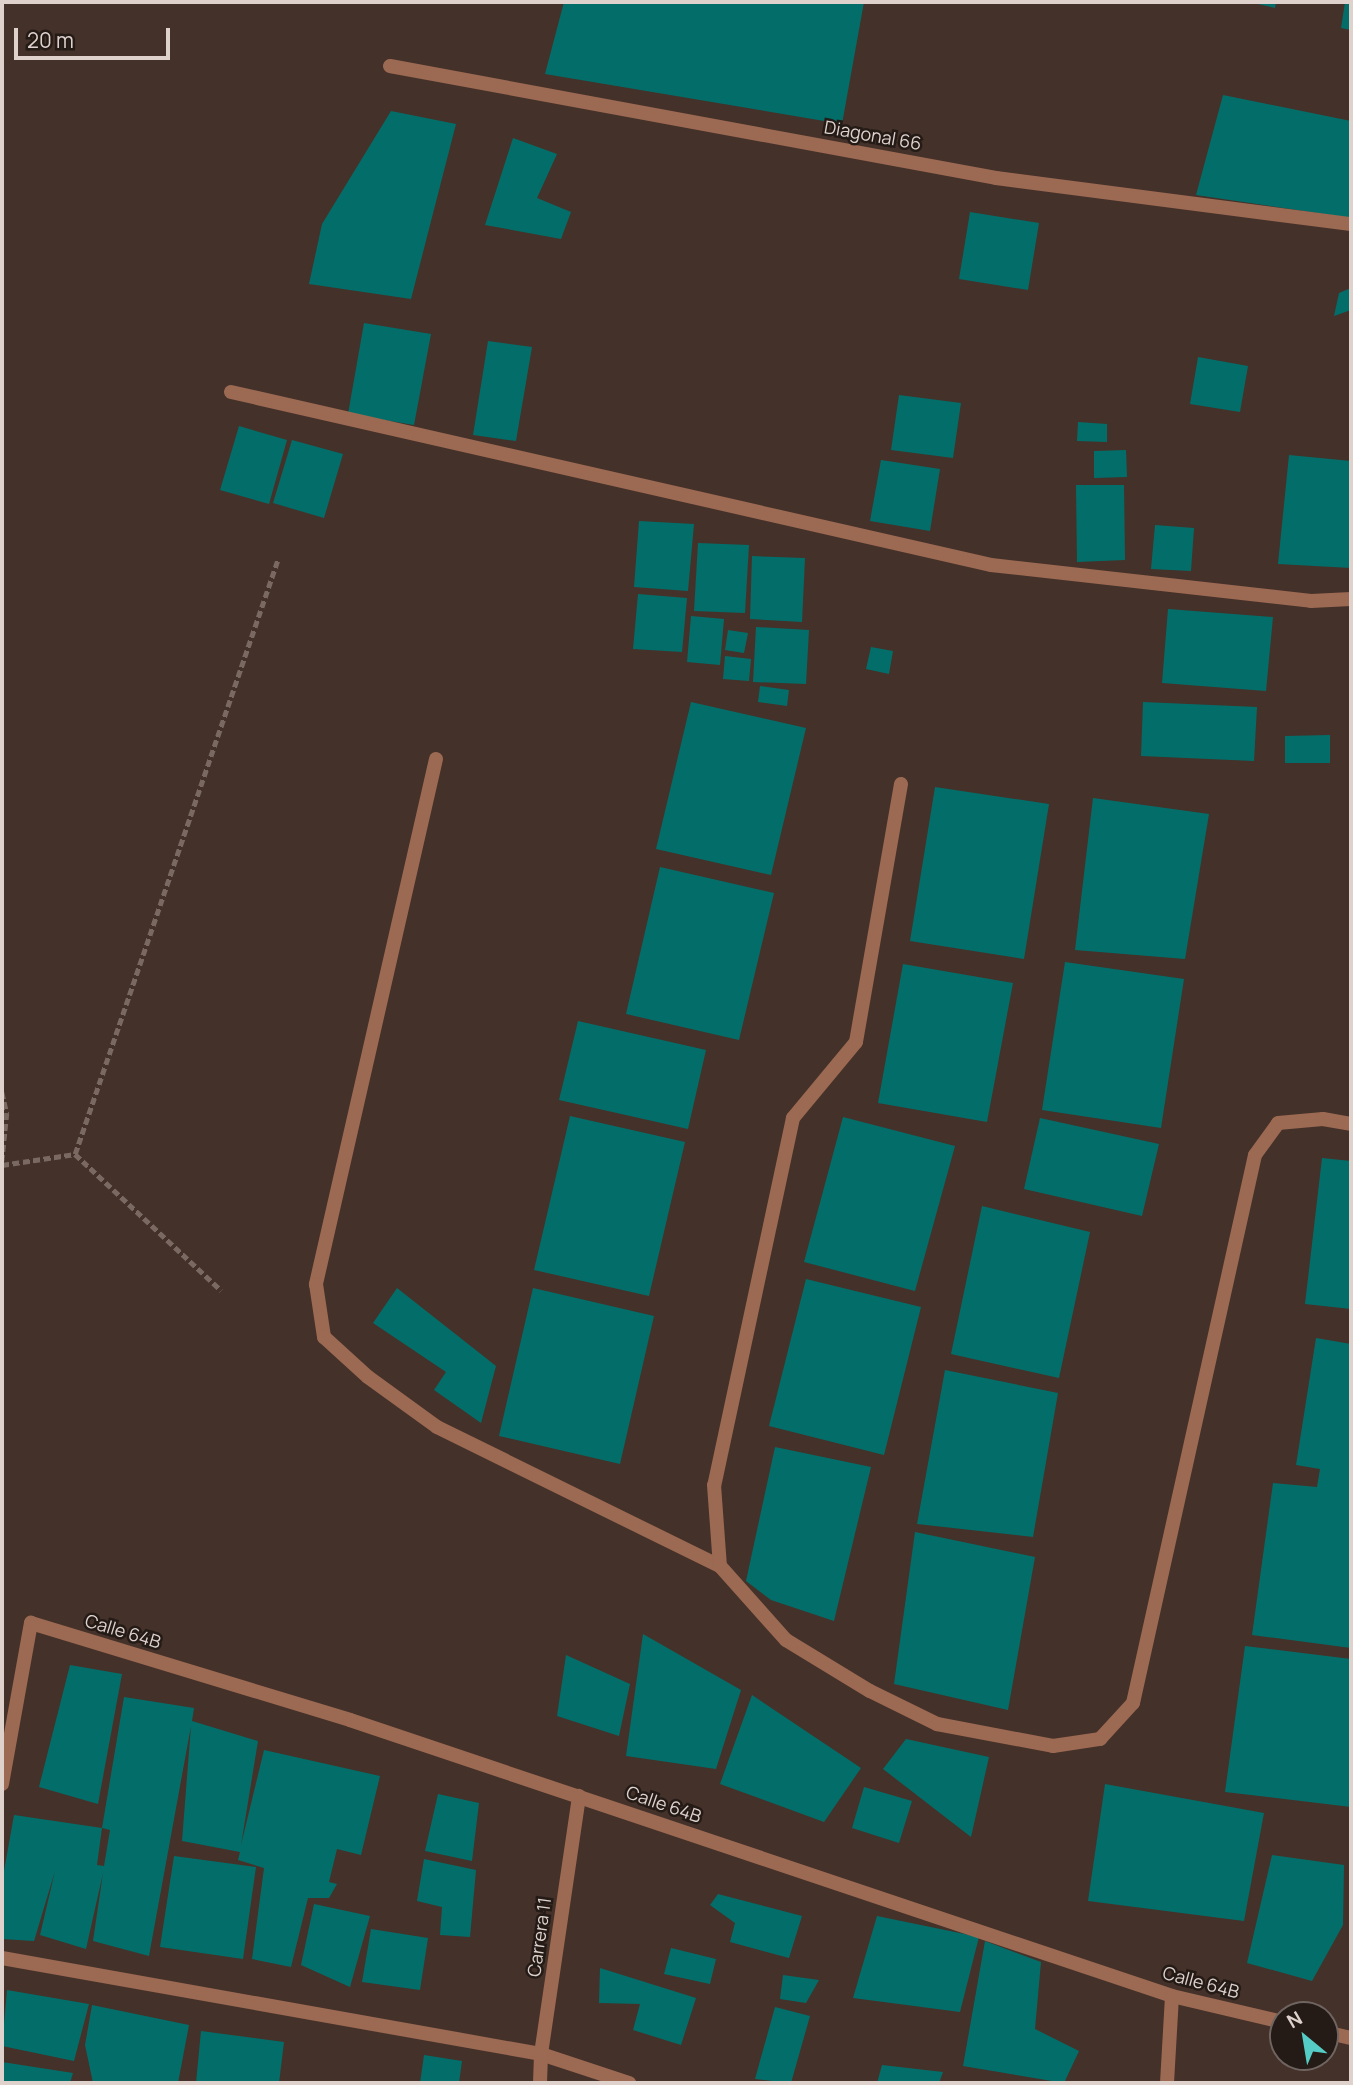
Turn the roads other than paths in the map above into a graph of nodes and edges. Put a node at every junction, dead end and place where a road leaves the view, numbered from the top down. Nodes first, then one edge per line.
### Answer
1 (390, 66) dead end
2 (1351, 224) edge
3 (231, 392) dead end
4 (1351, 600) edge
5 (436, 759) dead end
6 (901, 785) dead end
7 (1351, 1124) edge
8 (720, 1566) junction
9 (2, 1784) edge
10 (579, 1796) junction
11 (2, 1958) edge
12 (1172, 1996) junction
13 (1269, 2019) edge
14 (541, 2054) junction
15 (540, 2083) edge
16 (629, 2083) edge
17 (1167, 2083) edge

1 - 2 street, Diagonal 66
3 - 4 street
5 - 8 street
6 - 8 street
7 - 8 street
9 - 10 street, Calle 64B
10 - 12 street, Calle 64B
10 - 14 street, Carrera 11
11 - 14 street
12 - 13 street, Calle 64B
12 - 17 street
14 - 15 street, Carrera 11
14 - 16 street

